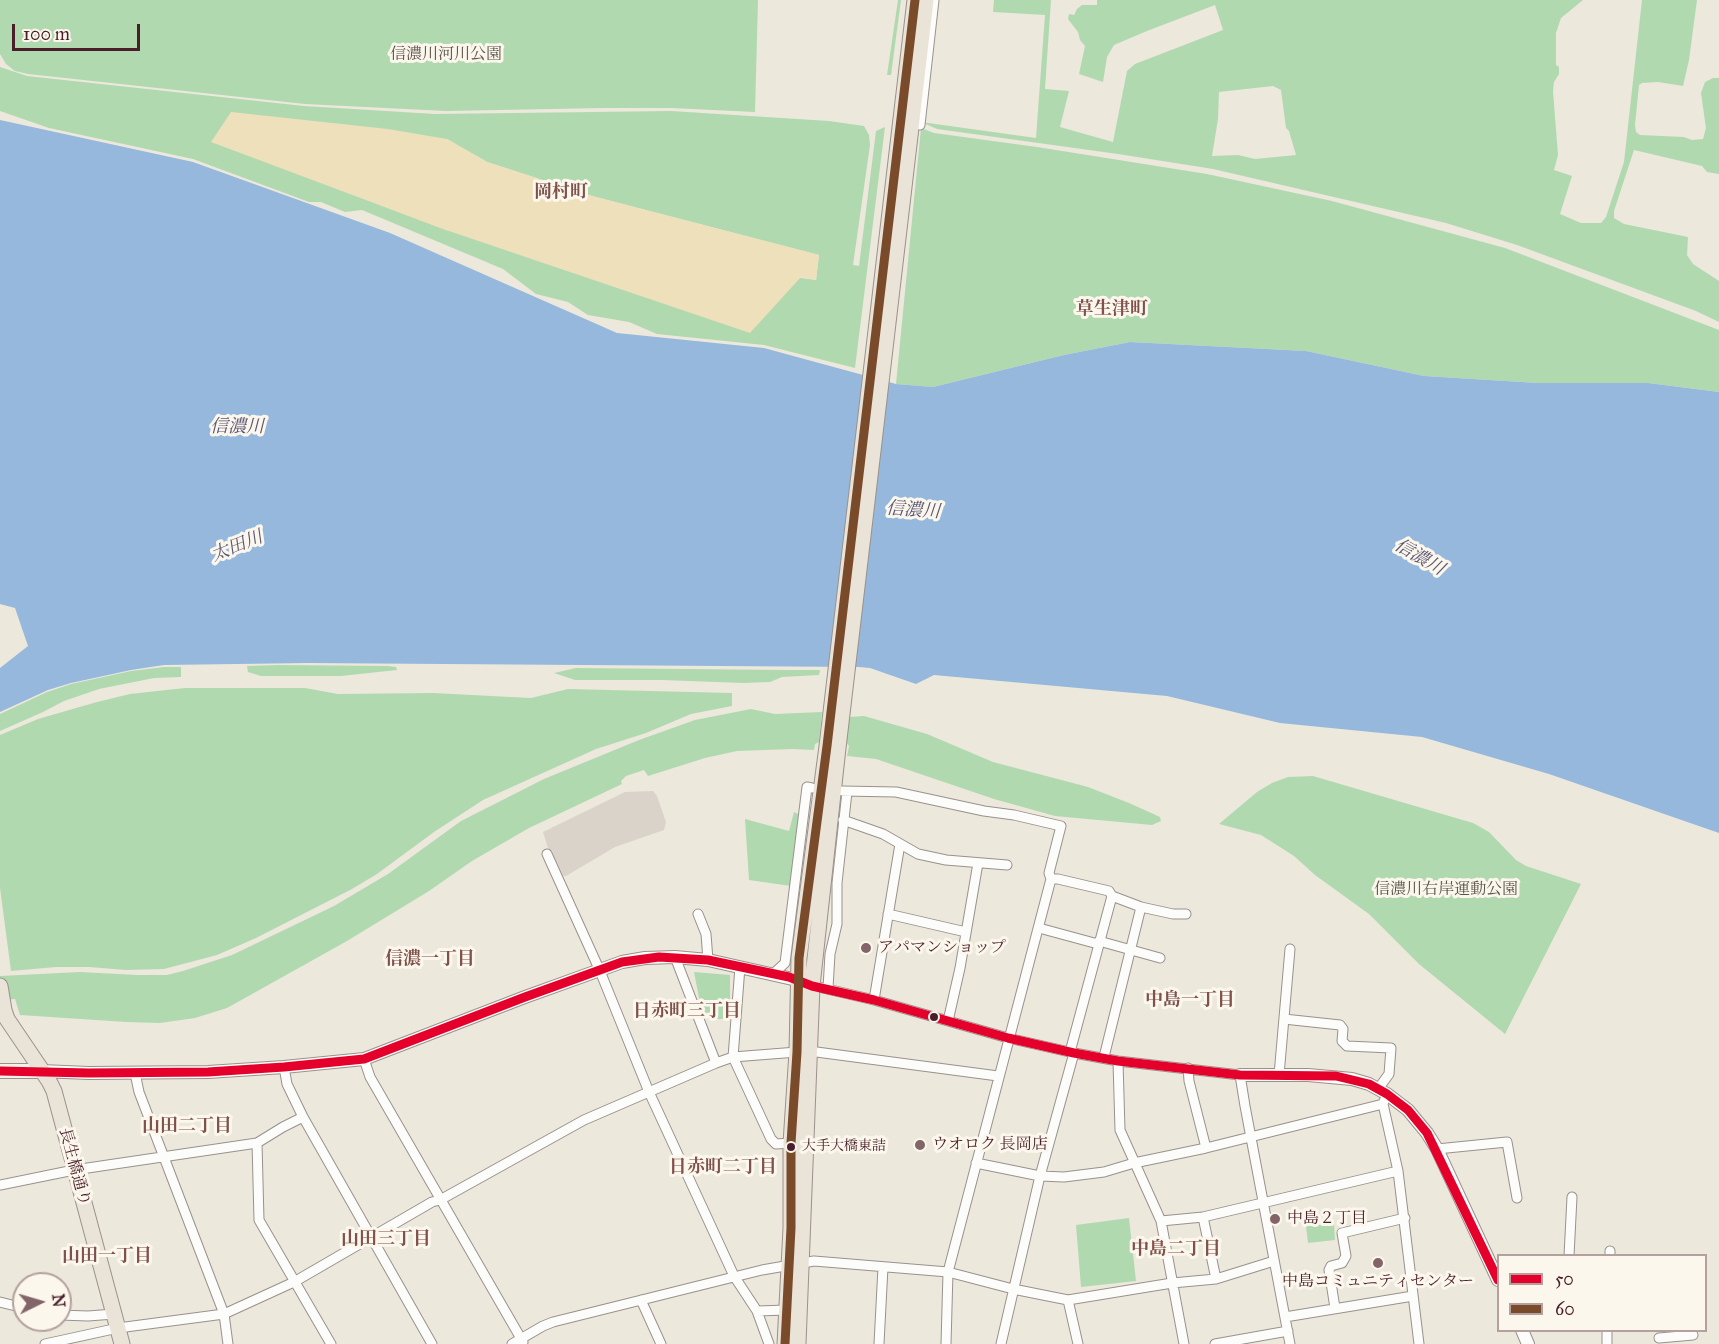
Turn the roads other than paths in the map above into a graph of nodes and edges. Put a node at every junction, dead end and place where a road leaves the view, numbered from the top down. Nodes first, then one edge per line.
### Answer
1 (915, 0) edge
2 (926, 0) edge
3 (934, 0) edge
4 (920, 125) dead end
5 (832, 747) junction
6 (812, 788) dead end
7 (843, 820) junction
8 (900, 844) junction
9 (547, 854) dead end
10 (978, 863) junction
11 (1007, 865) dead end
12 (1051, 879) junction
13 (1112, 896) junction
14 (1141, 907) junction
15 (698, 914) dead end
16 (888, 914) junction
17 (1186, 914) dead end
18 (1039, 928) junction
19 (966, 932) junction
20 (1099, 942) junction
21 (1290, 948) dead end
22 (1131, 949) junction
23 (675, 957) junction
24 (1160, 958) dead end
25 (708, 960) junction
26 (740, 967) junction
27 (600, 971) junction
28 (773, 974) junction
29 (805, 983) junction
30 (828, 988) junction
31 (1, 993) edge
32 (874, 1000) junction
33 (4, 1019) edge
34 (1284, 1019) junction
35 (948, 1021) junction
36 (1008, 1038) junction
37 (803, 1051) junction
38 (1072, 1052) junction
39 (733, 1057) junction
40 (1104, 1057) junction
41 (364, 1059) junction
42 (1118, 1060) junction
43 (716, 1063) junction
44 (284, 1067) junction
45 (1188, 1068) junction
46 (0, 1071) edge
47 (41, 1071) junction
48 (135, 1073) junction
49 (1240, 1075) junction
50 (1279, 1075) junction
51 (998, 1076) junction
52 (649, 1092) junction
53 (1383, 1096) junction
54 (303, 1117) junction
55 (1251, 1136) junction
56 (257, 1143) junction
57 (791, 1143) junction
58 (1206, 1148) junction
59 (1437, 1149) junction
60 (165, 1156) junction
61 (976, 1163) junction
62 (1134, 1163) junction
63 (74, 1170) junction
64 (1398, 1171) junction
65 (1040, 1176) junction
66 (0, 1185) edge
67 (1572, 1197) dead end
68 (1517, 1198) dead end
69 (440, 1200) junction
70 (1263, 1203) junction
71 (1203, 1217) junction
72 (1405, 1218) junction
73 (1161, 1221) junction
74 (370, 1237) junction
75 (1569, 1254) edge
76 (1274, 1261) junction
77 (795, 1264) junction
78 (883, 1267) junction
79 (948, 1272) junction
80 (734, 1276) junction
81 (1497, 1278) edge
82 (1216, 1279) junction
83 (294, 1282) junction
84 (1172, 1283) junction
85 (1013, 1289) junction
86 (1413, 1296) junction
87 (641, 1300) junction
88 (1068, 1300) junction
89 (1335, 1308) junction
90 (787, 1310) junction
91 (757, 1311) junction
92 (224, 1314) junction
93 (72, 1315) edge
94 (1285, 1317) junction
95 (116, 1321) junction
96 (1288, 1331) junction
97 (1693, 1336) edge
98 (1659, 1338) dead end
99 (523, 1341) edge
100 (69, 1342) edge
101 (45, 1344) edge
102 (122, 1344) edge
103 (228, 1344) edge
104 (332, 1344) edge
105 (432, 1344) edge
106 (512, 1344) edge
107 (661, 1344) edge
108 (770, 1344) edge
109 (786, 1344) edge
110 (798, 1344) edge
111 (879, 1344) edge
112 (946, 1344) edge
113 (1001, 1344) edge
114 (1078, 1344) edge
115 (1184, 1344) edge
116 (1215, 1344) edge
117 (1290, 1344) edge
118 (1419, 1344) edge

1 - 5 highway
2 - 5 highway
3 - 4 street
5 - 29 highway
6 - 28 street
7 - 8 street
7 - 12 street
7 - 30 street
8 - 10 street
8 - 16 street
9 - 27 street
10 - 11 street
10 - 19 street
12 - 13 street
12 - 18 street
13 - 14 street
13 - 20 street
14 - 17 street
14 - 22 street
15 - 25 street
16 - 19 street
16 - 32 street
18 - 20 street
18 - 36 street
19 - 35 street
20 - 22 street
20 - 38 street
21 - 34 street
22 - 24 street
22 - 40 street
23 - 25 street
23 - 27 street
23 - 43 street
25 - 26 street
26 - 28 street
26 - 39 street
27 - 41 street
27 - 52 street
28 - 29 street
29 - 30 street
29 - 37 highway
30 - 32 street
31 - 33 highway, 長生橋通り
32 - 35 street
33 - 47 highway, 長生橋通り
34 - 50 street
34 - 53 street
35 - 36 street
36 - 38 street
36 - 51 street
37 - 39 street
37 - 51 street
37 - 57 highway
37 - 77 highway
38 - 40 street
38 - 65 street
39 - 43 street
39 - 57 street
40 - 42 street
41 - 44 street
41 - 69 street
42 - 45 street
42 - 62 street
43 - 52 street
44 - 48 street
44 - 54 street
45 - 49 street
45 - 58 street
46 - 47 main road
47 - 48 street
47 - 63 highway, 長生橋通り
48 - 60 street
49 - 50 street
49 - 55 street
50 - 53 street
51 - 61 street
52 - 69 street
52 - 80 street
53 - 55 street
53 - 59 street
53 - 64 street
54 - 56 street
54 - 74 street
55 - 58 street
55 - 70 street
56 - 60 street
56 - 83 street
57 - 77 highway
58 - 62 street
59 - 68 street
59 - 81 street
60 - 63 street
60 - 92 street
61 - 65 street
61 - 79 street
62 - 65 street
62 - 73 street
63 - 66 street
63 - 95 highway, 長生橋通り
64 - 70 street
64 - 72 street
65 - 85 street
67 - 75 street
69 - 74 street
69 - 99 street
70 - 71 street
70 - 76 street
71 - 73 street
71 - 82 street
72 - 86 street
72 - 89 street
73 - 84 street
74 - 83 street
74 - 105 street
76 - 82 street
76 - 94 street
77 - 78 street
77 - 80 street
77 - 90 highway
77 - 110 highway
78 - 79 street
78 - 111 street
79 - 85 street
79 - 112 street
80 - 87 street
80 - 91 street
82 - 84 street
83 - 92 street
83 - 104 street
84 - 88 street
84 - 115 street
85 - 88 street
85 - 113 street
86 - 89 street
86 - 118 street
87 - 99 street
87 - 107 street
88 - 114 street
89 - 94 street
90 - 91 street
90 - 109 highway
91 - 108 street
92 - 95 street
92 - 103 street
93 - 95 street
94 - 96 street
95 - 100 street
95 - 102 highway, 長生橋通り
96 - 116 street
96 - 117 street
97 - 98 street
99 - 106 street
100 - 101 street

